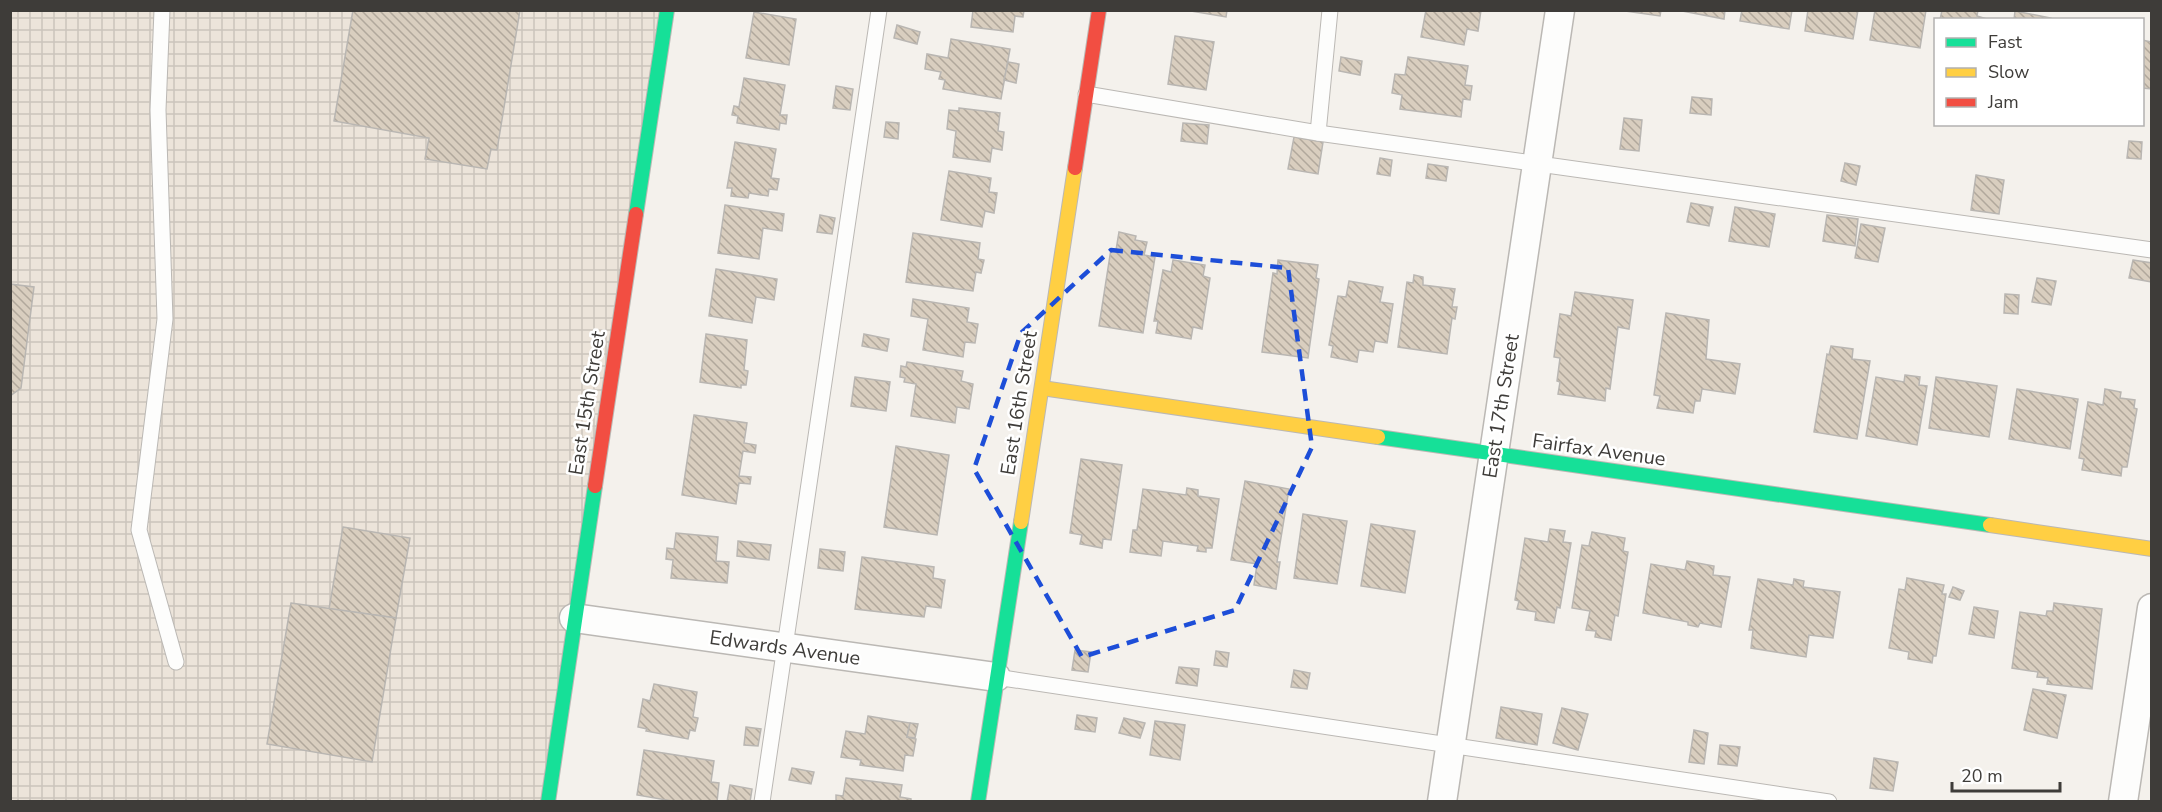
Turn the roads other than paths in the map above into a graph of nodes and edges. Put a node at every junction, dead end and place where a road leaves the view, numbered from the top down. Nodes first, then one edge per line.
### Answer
1 (162, 10) edge
2 (667, 10) edge
3 (879, 10) edge
4 (1099, 10) edge
5 (1330, 10) edge
6 (1560, 10) edge
7 (1086, 94) junction
8 (1318, 133) junction
9 (1537, 164) junction
10 (2151, 250) edge
11 (1042, 388) junction
12 (1493, 454) junction
13 (2151, 549) edge
14 (2151, 608) edge
15 (574, 618) junction
16 (784, 647) junction
17 (176, 662) dead end
18 (996, 678) junction
19 (1450, 745) junction
20 (548, 801) edge
21 (762, 801) edge
22 (978, 801) edge
23 (1442, 801) edge
24 (1829, 801) edge
25 (2123, 801) edge

1 - 17 lane
2 - 15 street, East 15th Street
3 - 16 lane
4 - 7 street, East 16th Street
5 - 8 lane
6 - 9 street, East 17th Street
7 - 8 lane
7 - 11 street, East 16th Street
8 - 9 lane
9 - 10 lane
9 - 12 street, East 17th Street
11 - 12 street, Fairfax Avenue
11 - 18 street, East 16th Street
12 - 13 street, Fairfax Avenue
12 - 19 street, East 17th Street
14 - 25 street
15 - 16 street, Edwards Avenue
15 - 20 street, East 15th Street
16 - 18 street, Edwards Avenue
16 - 21 lane
18 - 19 lane
18 - 22 street, East 16th Street
19 - 23 street, East 17th Street
19 - 24 lane

